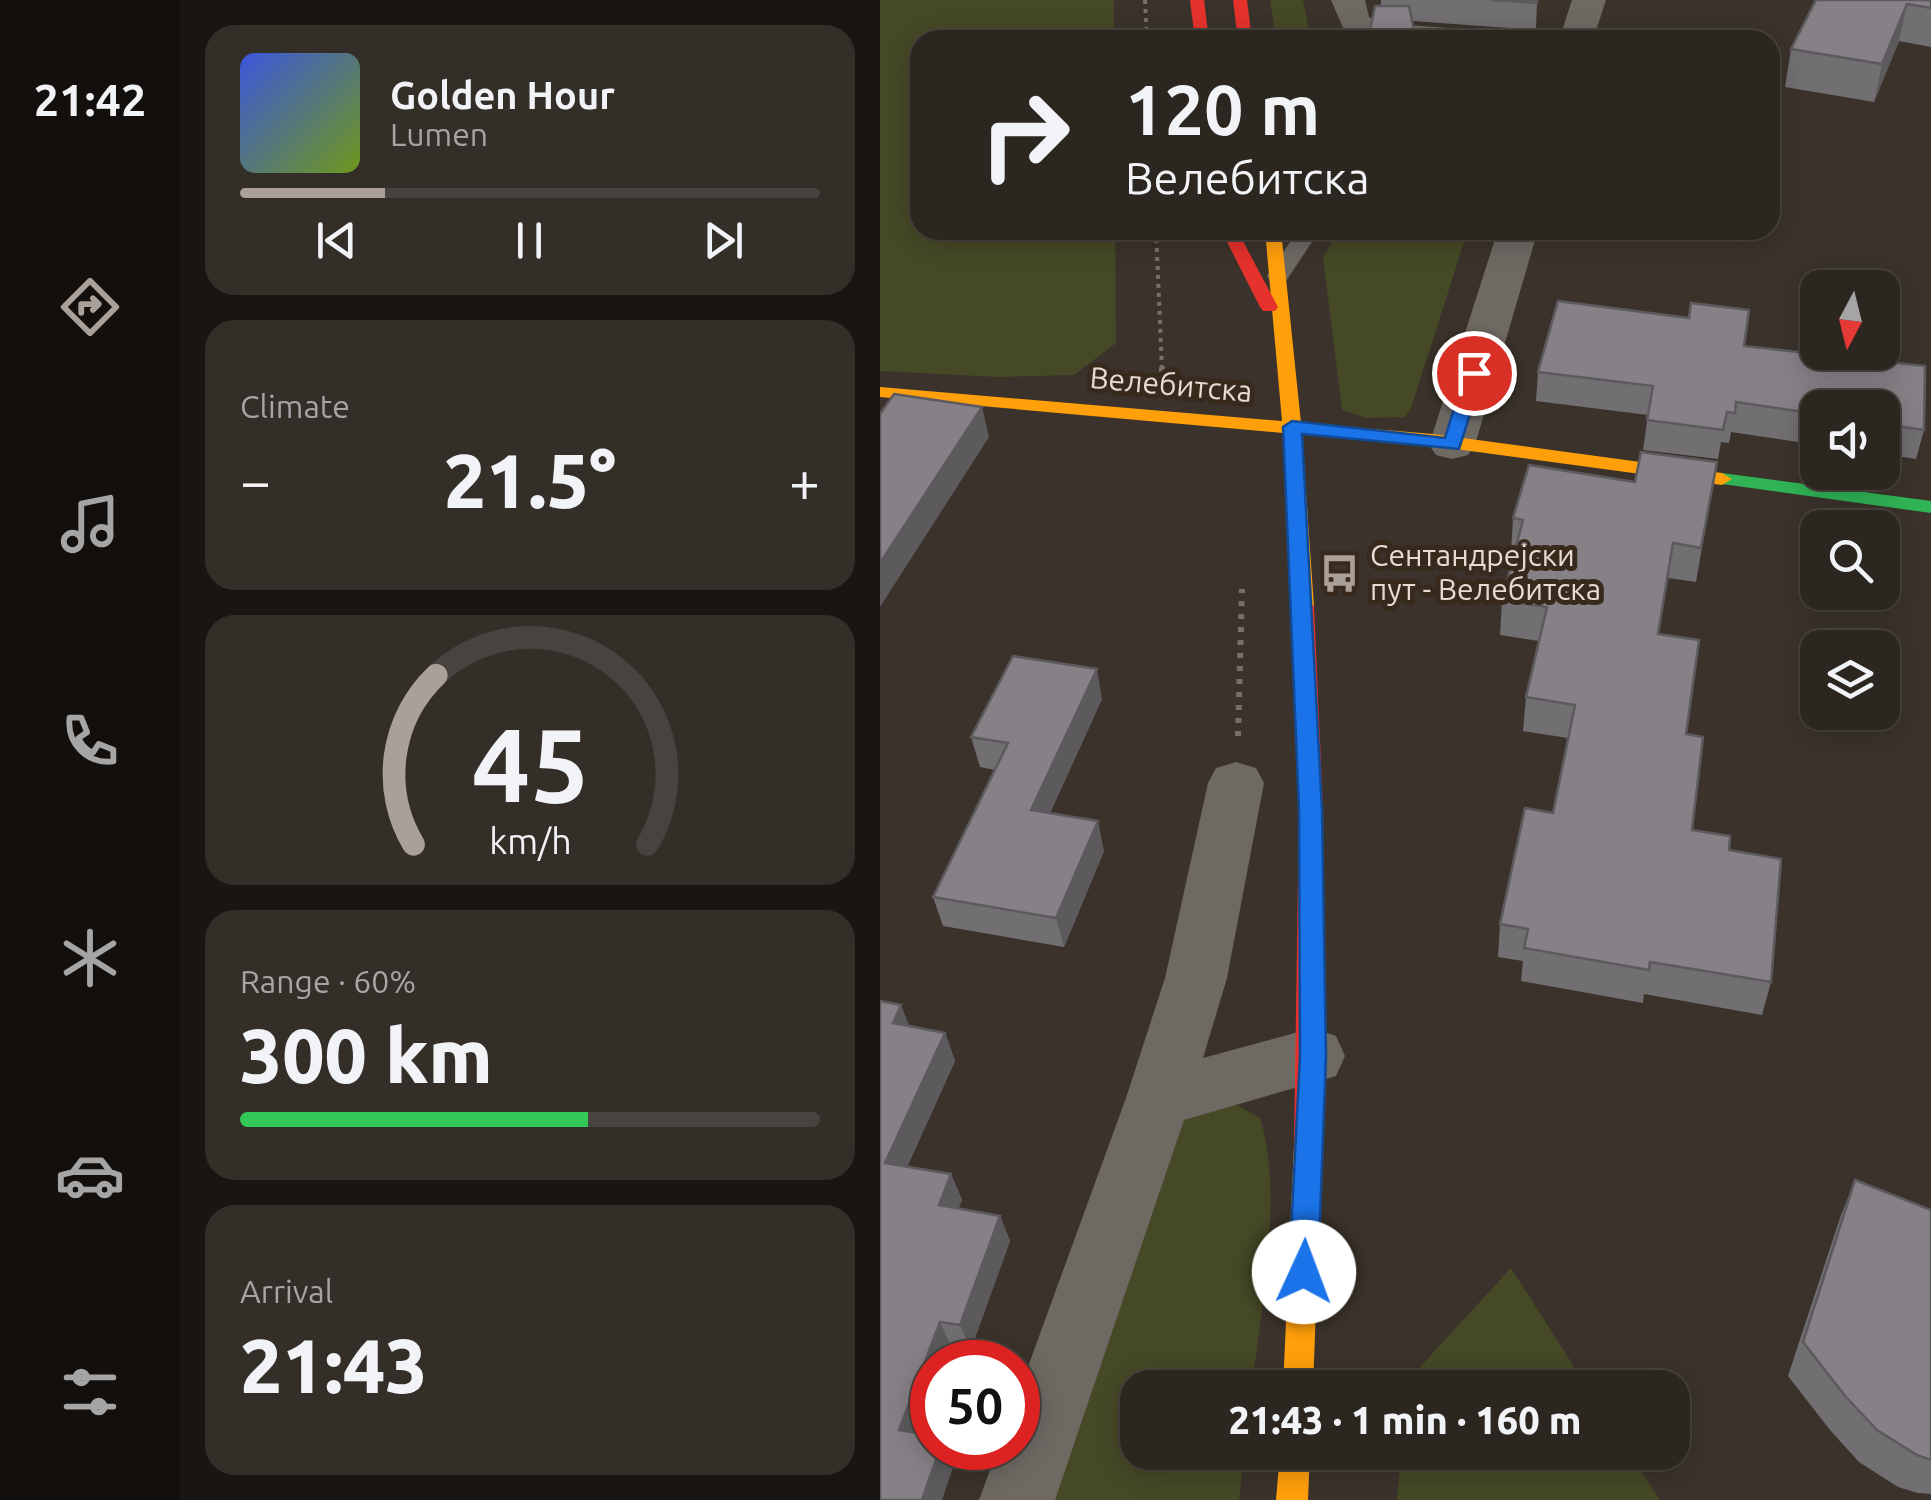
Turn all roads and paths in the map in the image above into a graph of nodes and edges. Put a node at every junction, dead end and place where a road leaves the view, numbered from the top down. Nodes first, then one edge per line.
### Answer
1 (1145, 0) edge
2 (1197, 0) edge
3 (1240, 0) edge
4 (1348, 0) edge
5 (1589, 0) edge
6 (1146, 30) edge
7 (1201, 30) edge
8 (1245, 30) edge
9 (1371, 30) edge
10 (1579, 30) edge
11 (1156, 240) edge
12 (1234, 240) edge
13 (1273, 240) edge
14 (1302, 240) edge
15 (1515, 240) edge
16 (1278, 276) junction
17 (1285, 344) junction
18 (880, 392) edge
19 (1164, 414) junction
20 (1292, 427) junction
21 (1452, 444) junction
22 (1931, 507) edge
23 (1242, 584) dead end
24 (1236, 783) joint
25 (1313, 1056) junction
26 (1159, 1098) junction
27 (1299, 1370) edge
28 (1293, 1470) edge
29 (1017, 1500) edge
30 (1292, 1500) edge

1 - 6 path
2 - 7 main road
3 - 8 main road
4 - 9 street
5 - 10 street
11 - 19 path
12 - 17 main road
13 - 16 main road
14 - 16 lane
15 - 21 street
16 - 17 main road
17 - 20 main road
18 - 19 main road, Велебитска
19 - 20 main road, Велебитска
20 - 21 main road, Велебитска
20 - 25 main road
21 - 22 main road, Велебитска
23 - 24 path
24 - 26 street
25 - 26 street
25 - 27 main road
26 - 29 street
28 - 30 main road

